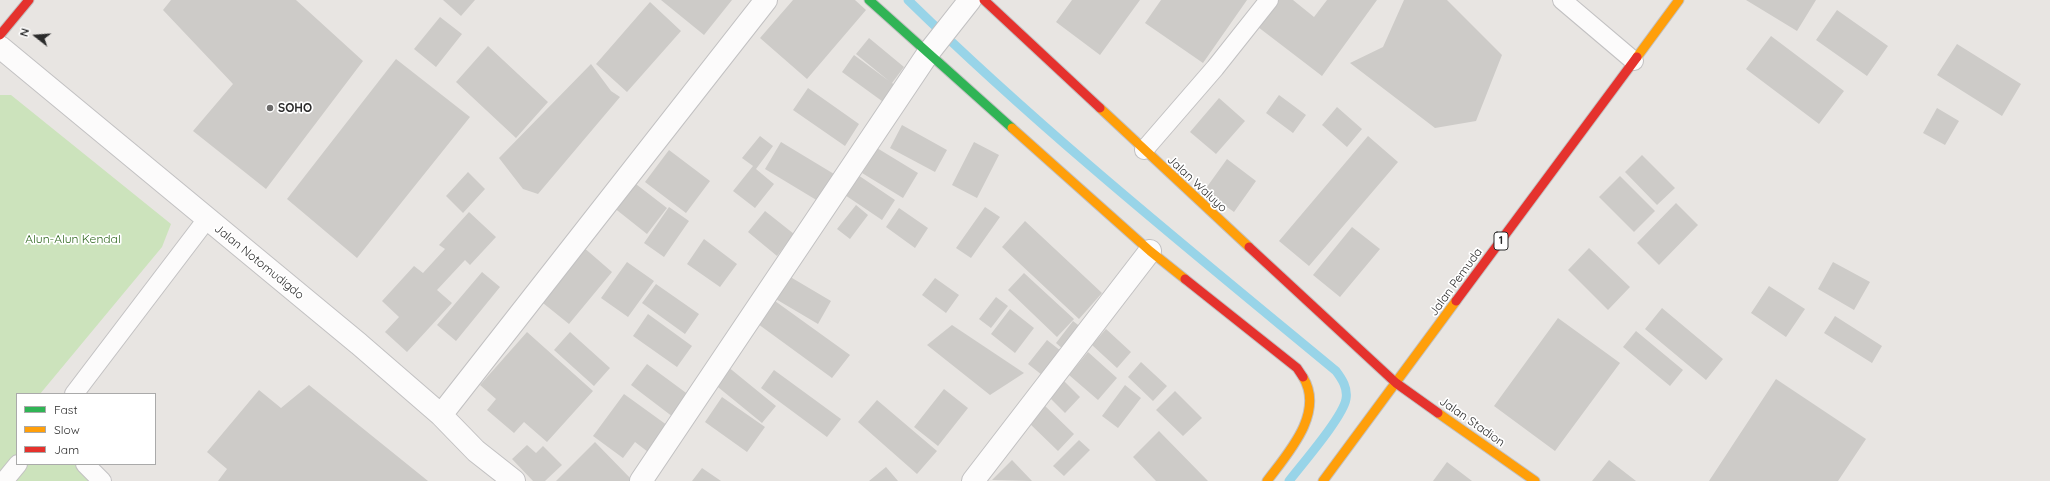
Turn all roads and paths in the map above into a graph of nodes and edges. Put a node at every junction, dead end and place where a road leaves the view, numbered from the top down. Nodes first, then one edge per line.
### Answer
1 (29, 0) edge
2 (766, 0) edge
3 (869, 0) edge
4 (984, 0) edge
5 (1269, 0) edge
6 (1562, 0) edge
7 (1679, 0) edge
8 (967, 5) edge
9 (0, 35) edge
10 (0, 47) edge
11 (933, 47) junction
12 (1634, 61) junction
13 (1144, 150) junction
14 (207, 219) junction
15 (1150, 251) junction
16 (1396, 383) junction
17 (75, 393) edge
18 (441, 415) junction
19 (17, 465) edge
20 (86, 465) edge
21 (4, 481) edge
22 (102, 481) edge
23 (514, 481) edge
24 (641, 481) edge
25 (973, 481) edge
26 (1267, 481) edge
27 (1324, 481) edge
28 (1535, 481) edge

1 - 9 main road
2 - 18 street
3 - 11 main road
4 - 13 main road, Jalan Waluyo
5 - 13 lane
6 - 12 lane
7 - 12 main road, Jalan Pemuda / 1
8 - 11 street
10 - 14 street, Jalan Notomudigdo
11 - 15 main road
11 - 24 street
12 - 16 main road, Jalan Pemuda / 1
13 - 16 main road, Jalan Waluyo
14 - 17 lane
14 - 18 street, Jalan Notomudigdo
15 - 25 street
15 - 26 main road
16 - 27 main road, Jalan Pemuda / 1
16 - 28 main road, Jalan Stadion
18 - 23 street, Jalan Notomudigdo
19 - 21 lane
20 - 22 lane

